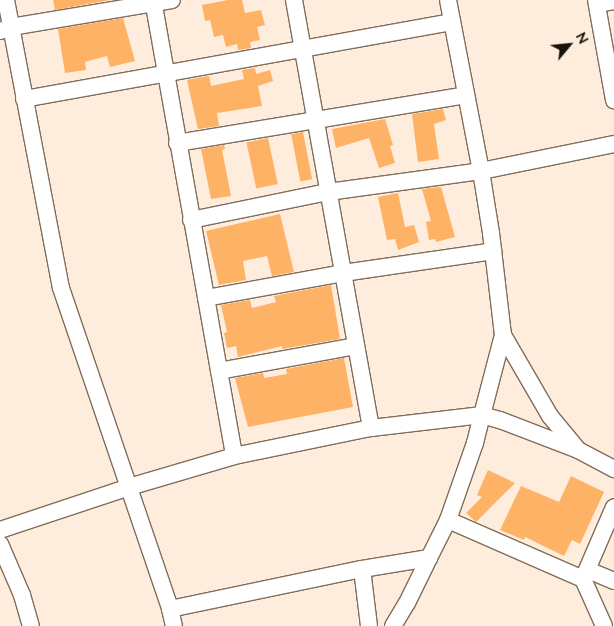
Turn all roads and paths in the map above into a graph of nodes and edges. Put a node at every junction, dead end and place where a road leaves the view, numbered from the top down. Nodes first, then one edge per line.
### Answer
1 (6, 0) edge
2 (172, 0) edge
3 (294, 0) edge
4 (448, 0) edge
5 (614, 1) edge
6 (153, 2) edge
7 (597, 2) edge
8 (451, 22) junction
9 (6, 29) edge
10 (302, 48) junction
11 (165, 74) junction
12 (466, 95) junction
13 (24, 99) junction
14 (614, 100) edge
15 (315, 120) junction
16 (177, 143) junction
17 (614, 144) edge
18 (482, 171) junction
19 (328, 192) junction
20 (191, 220) junction
21 (493, 251) junction
22 (343, 273) junction
23 (206, 298) junction
24 (503, 335) junction
25 (356, 346) junction
26 (219, 371) junction
27 (482, 415) junction
28 (371, 428) junction
29 (578, 450) junction
30 (234, 456) junction
31 (614, 469) edge
32 (129, 487) junction
33 (614, 507) edge
34 (448, 520) junction
35 (0, 530) edge
36 (0, 544) edge
37 (429, 558) junction
38 (362, 569) junction
39 (586, 574) junction
40 (614, 581) edge
41 (170, 609) junction
42 (31, 626) edge
43 (174, 626) edge
44 (369, 626) edge
45 (393, 626) edge
46 (604, 626) edge

1 - 9 street
2 - 6 street
3 - 10 street
4 - 8 street
5 - 7 street
6 - 9 street
6 - 11 street
7 - 14 street
8 - 10 street
8 - 12 street
9 - 13 street
10 - 11 street
10 - 15 street
11 - 13 street
11 - 16 street
12 - 15 street
12 - 18 street
13 - 32 street
15 - 16 street
15 - 19 street
16 - 20 street
17 - 18 street
18 - 19 street
18 - 21 street
19 - 20 street
19 - 22 street
20 - 23 street
21 - 22 street
21 - 24 street
22 - 23 street
22 - 25 street
23 - 26 street
24 - 27 street
24 - 29 street
25 - 26 street
25 - 28 street
26 - 30 street
27 - 28 street
27 - 29 street
27 - 34 street
28 - 30 street
29 - 31 street
30 - 32 street
32 - 35 street
32 - 41 street
33 - 39 street
34 - 37 street
34 - 39 street
36 - 42 street
37 - 38 street
37 - 45 street
38 - 41 street
38 - 44 street
39 - 40 street
39 - 46 street
41 - 43 street

